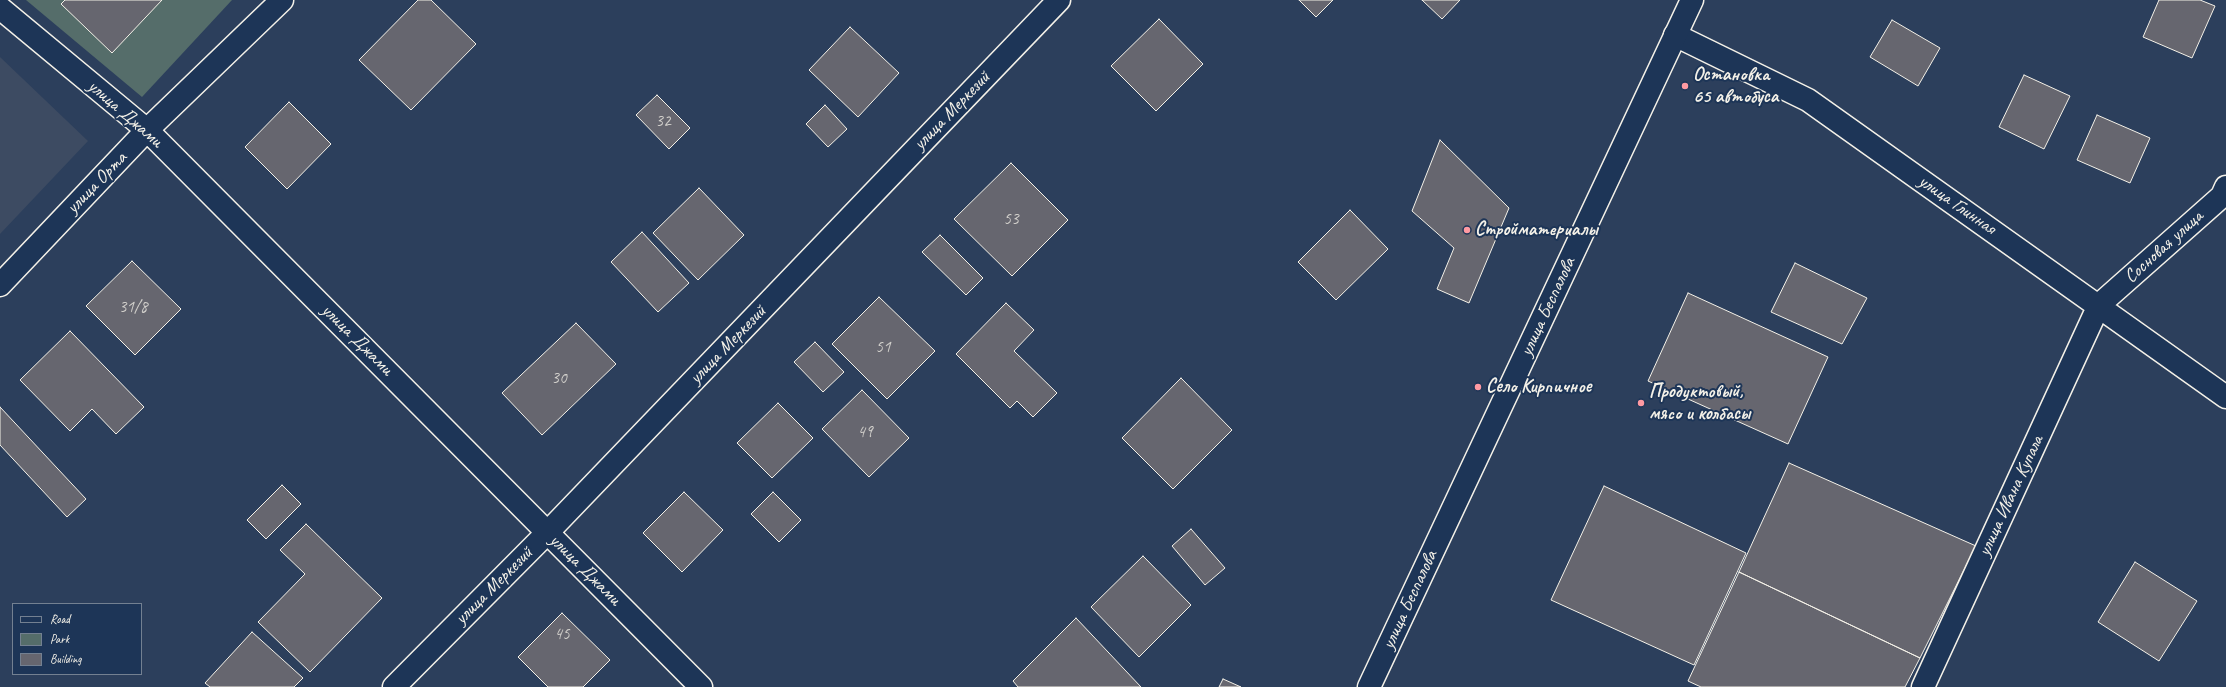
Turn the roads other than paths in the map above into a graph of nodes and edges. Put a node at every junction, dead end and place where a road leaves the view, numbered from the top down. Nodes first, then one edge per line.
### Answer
1 (282, 0) edge
2 (1059, 0) edge
3 (1692, 0) edge
4 (0, 8) edge
5 (1675, 35) junction
6 (147, 130) junction
7 (2226, 187) edge
8 (0, 285) edge
9 (2099, 305) junction
10 (2226, 397) edge
11 (548, 532) junction
12 (394, 687) edge
13 (701, 687) edge
14 (1369, 687) edge
15 (1923, 687) edge

1 - 6 street, улица Орта
2 - 11 street, улица Меркезий
3 - 5 street, улица Беспалова
4 - 6 street, улица Джами
5 - 9 street, улица Глинная
5 - 14 street, улица Беспалова
6 - 8 street, улица Орта
6 - 11 street, улица Джами
7 - 9 street, Сосновая улица
9 - 10 street, улица Глинная
9 - 15 street, улица Ивана Купала
11 - 12 street, улица Меркезий
11 - 13 street, улица Джами

